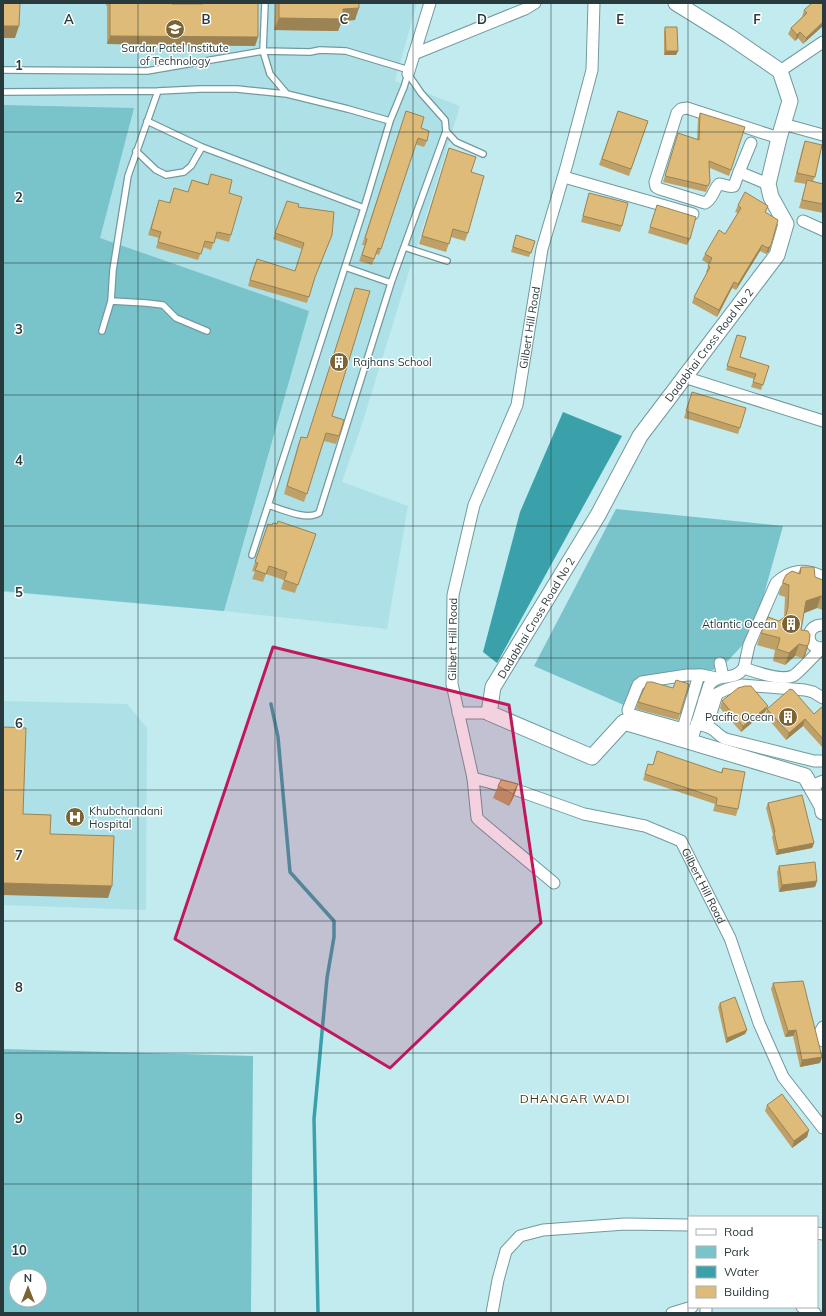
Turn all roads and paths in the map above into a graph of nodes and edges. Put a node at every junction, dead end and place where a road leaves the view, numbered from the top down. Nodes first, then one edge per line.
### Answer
1 (265, 3) edge
2 (430, 3) edge
3 (535, 3) edge
4 (594, 3) edge
5 (676, 3) edge
6 (823, 42) edge
7 (263, 51) junction
8 (414, 54) junction
9 (3, 70) edge
10 (780, 71) junction
11 (408, 72) junction
12 (158, 91) junction
13 (3, 92) edge
14 (287, 94) junction
15 (147, 121) junction
16 (390, 121) junction
17 (446, 131) junction
18 (781, 131) junction
19 (823, 135) edge
20 (750, 143) dead end
21 (202, 147) junction
22 (136, 151) junction
23 (484, 154) dead end
24 (750, 170) dead end
25 (739, 172) junction
26 (564, 176) junction
27 (768, 181) junction
28 (364, 208) junction
29 (693, 214) edge
30 (803, 221) dead end
31 (823, 230) edge
32 (404, 247) junction
33 (447, 262) dead end
34 (345, 267) junction
35 (392, 280) junction
36 (111, 300) junction
37 (102, 331) dead end
38 (207, 331) dead end
39 (684, 377) junction
40 (823, 422) edge
41 (268, 505) junction
42 (252, 555) dead end
43 (823, 577) edge
44 (823, 625) edge
45 (822, 648) edge
46 (720, 663) dead end
47 (744, 668) junction
48 (698, 675) junction
49 (719, 678) junction
50 (717, 694) junction
51 (823, 698) edge
52 (704, 700) junction
53 (688, 712) junction
54 (458, 713) junction
55 (489, 713) junction
56 (683, 728) junction
57 (698, 728) junction
58 (823, 761) edge
59 (473, 778) junction
60 (817, 784) edge
61 (823, 812) edge
62 (554, 883) dead end
63 (823, 1027) edge
64 (823, 1041) edge
65 (823, 1128) edge
66 (688, 1225) edge
67 (689, 1308) edge
68 (804, 1308) edge
69 (492, 1313) edge
70 (672, 1313) edge
71 (815, 1313) edge

1 - 7 lane
2 - 8 street
3 - 8 street
4 - 26 street, Gilbert Hill Road
5 - 10 street
6 - 10 street
7 - 9 lane
7 - 11 lane
7 - 14 lane
8 - 11 street
10 - 18 street
11 - 16 lane
11 - 17 lane
12 - 13 lane
12 - 14 lane
12 - 15 lane
14 - 16 lane
15 - 21 lane
15 - 22 lane
16 - 28 lane
17 - 23 lane
17 - 32 lane
18 - 19 street
18 - 25 street
18 - 27 street
20 - 25 street
21 - 22 lane
21 - 28 lane
22 - 36 lane
24 - 27 street
25 - 27 street
26 - 29 street
26 - 54 street, Gilbert Hill Road
27 - 39 street, Dadabhai Cross Road No 2
28 - 34 lane
30 - 31 street
32 - 33 lane
32 - 35 lane
34 - 35 lane
34 - 41 lane
35 - 41 lane
36 - 37 lane
36 - 38 lane
39 - 40 street
39 - 55 street, Dadabhai Cross Road No 2
41 - 42 lane
43 - 47 street
44 - 45 street
45 - 47 street
46 - 49 street
47 - 49 street
48 - 49 street
48 - 53 street
48 - 56 street
49 - 52 street
50 - 51 street
50 - 52 street
50 - 57 street
52 - 57 street
53 - 56 street
53 - 57 street
54 - 55 street
54 - 59 street, Gilbert Hill Road
55 - 57 street
56 - 57 street
57 - 58 street
57 - 60 street
59 - 62 street
59 - 65 street, Gilbert Hill Road
60 - 61 street
63 - 64 street
66 - 69 street
67 - 70 street
68 - 71 street

